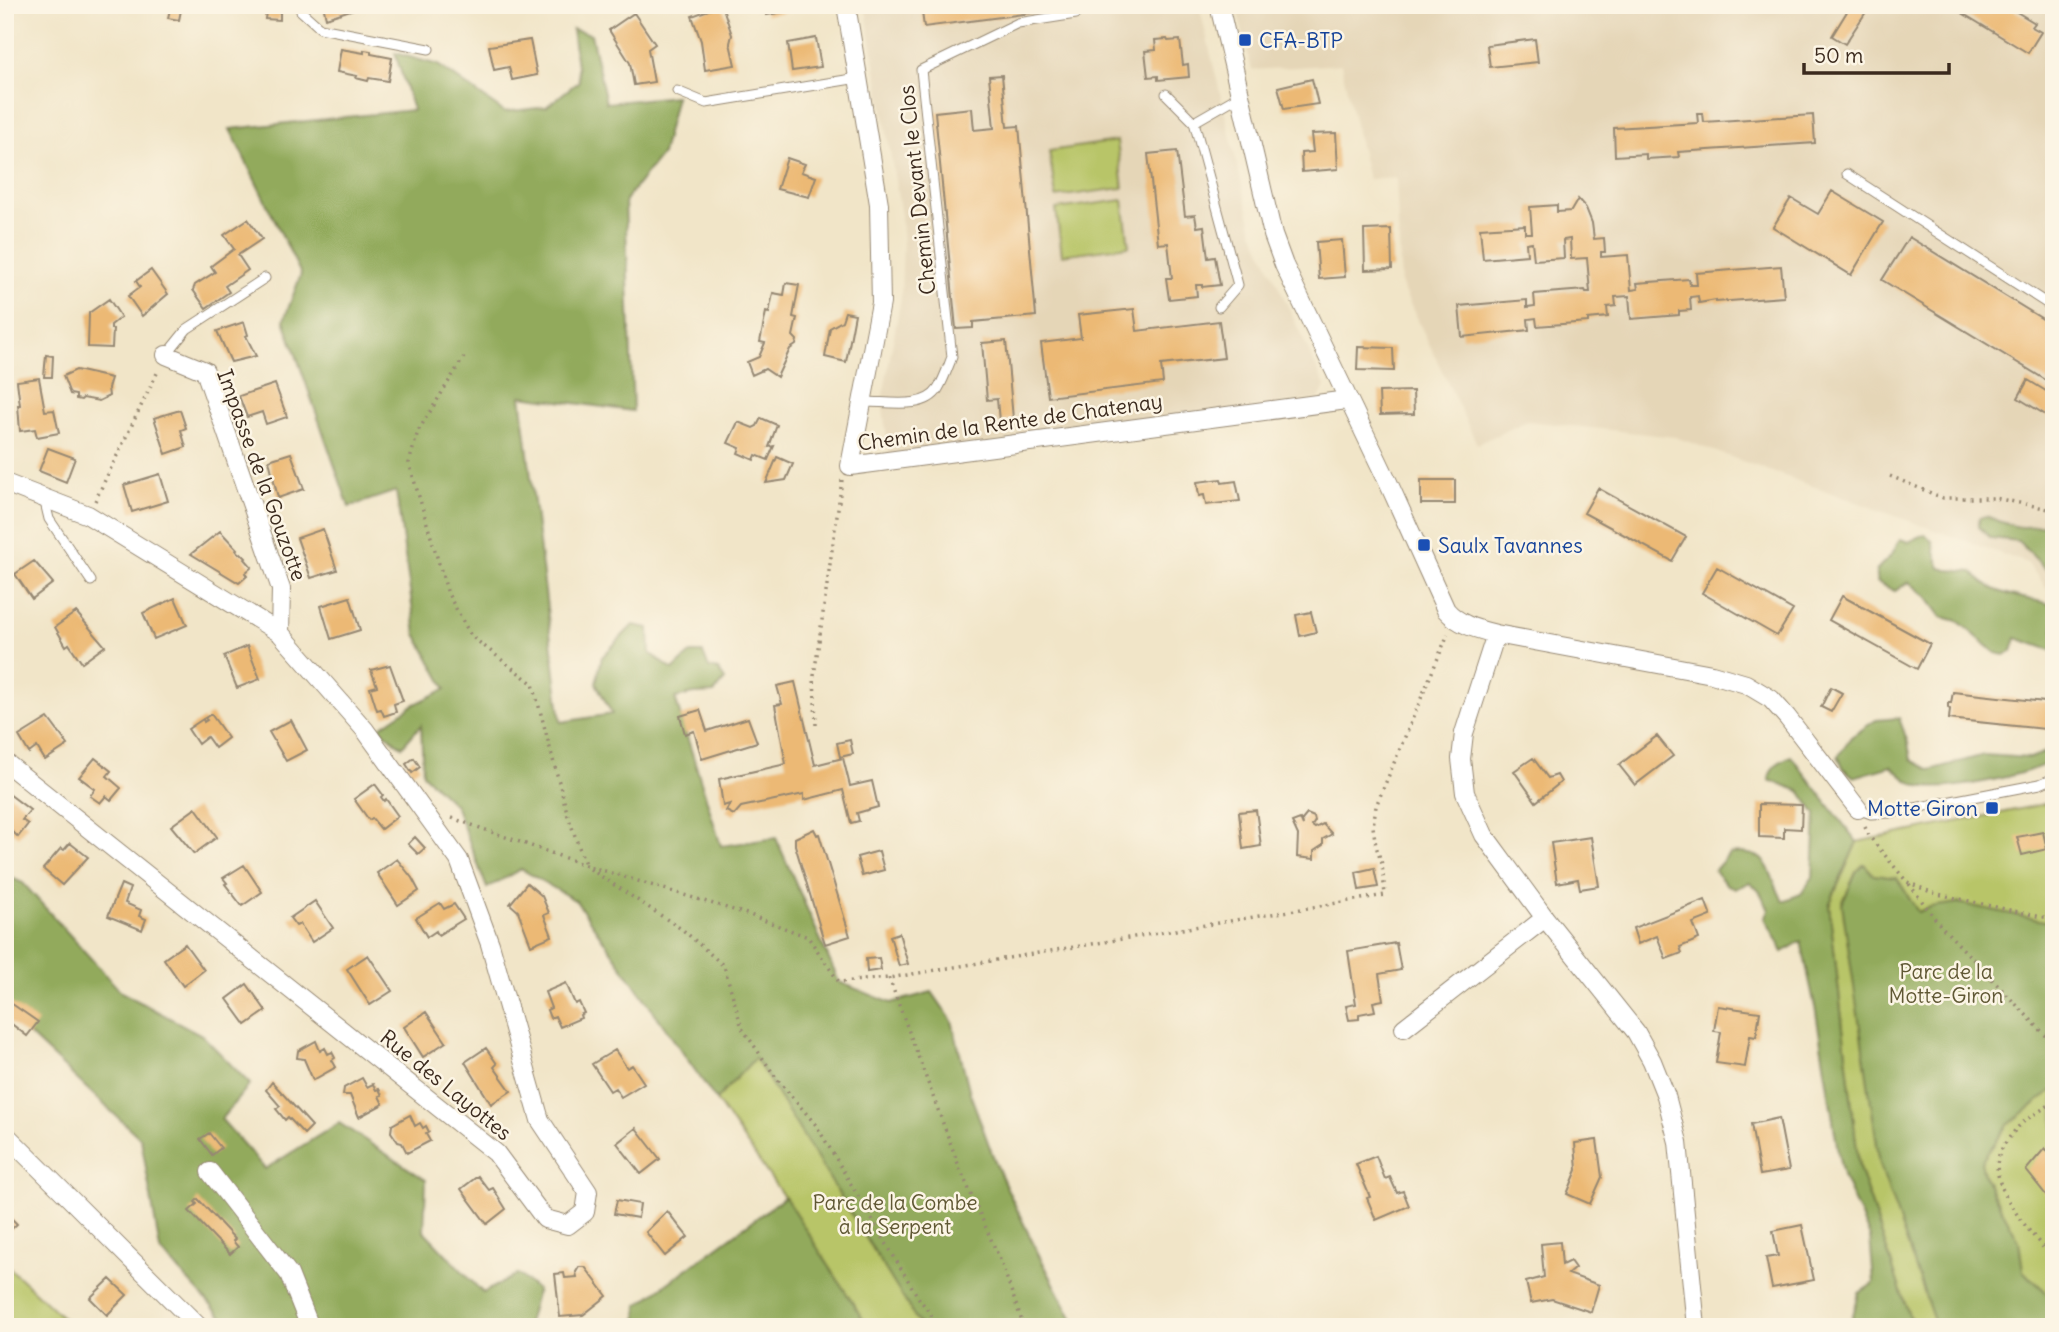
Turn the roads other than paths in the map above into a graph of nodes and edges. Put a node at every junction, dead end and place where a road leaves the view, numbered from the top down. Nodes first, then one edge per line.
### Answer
1 (299, 5) edge
2 (846, 5) edge
3 (1219, 5) edge
4 (1076, 14) dead end
5 (429, 49) dead end
6 (858, 78) junction
7 (677, 91) dead end
8 (1166, 94) dead end
9 (1241, 95) junction
10 (1194, 122) junction
11 (1847, 174) dead end
12 (265, 278) dead end
13 (1219, 307) dead end
14 (2054, 308) edge
15 (166, 355) joint
16 (1347, 400) junction
17 (863, 402) junction
18 (5, 484) edge
19 (44, 498) junction
20 (91, 581) dead end
21 (280, 633) junction
22 (1496, 634) junction
23 (5, 762) edge
24 (2054, 778) edge
25 (1858, 809) joint
26 (1545, 918) junction
27 (1404, 1028) dead end
28 (5, 1134) edge
29 (210, 1172) dead end
30 (199, 1327) edge
31 (310, 1327) edge
32 (1696, 1327) edge

1 - 5 lane
2 - 6 street, Chemin de la Rente de Chatenay
3 - 9 street
4 - 17 lane, Chemin Devant le Clos
6 - 7 lane
6 - 17 street, Chemin de la Rente de Chatenay
8 - 10 lane
9 - 10 lane
9 - 16 street
10 - 13 lane
11 - 14 lane
12 - 15 lane
15 - 21 street, Impasse de la Gouzotte
16 - 17 street, Chemin de la Rente de Chatenay
16 - 22 street
18 - 19 street
19 - 20 lane
19 - 21 street
21 - 23 street, Rue des Layottes
22 - 25 street
22 - 26 street
24 - 25 lane
26 - 27 street
26 - 32 street
28 - 30 street
29 - 31 street

